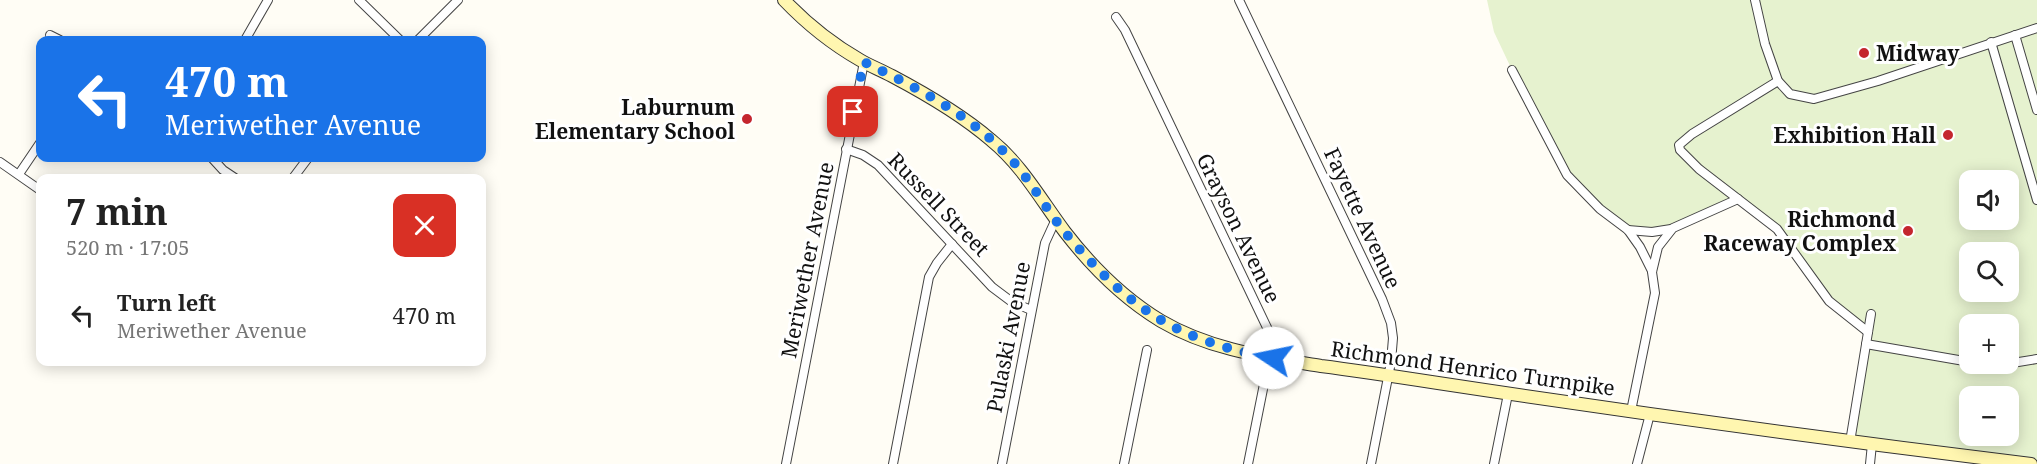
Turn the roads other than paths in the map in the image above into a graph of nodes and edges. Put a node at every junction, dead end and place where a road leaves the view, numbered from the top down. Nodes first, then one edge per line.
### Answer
1 (268, 0) edge
2 (359, 0) edge
3 (458, 0) edge
4 (784, 0) edge
5 (1239, 0) edge
6 (1755, 0) edge
7 (1116, 17) dead end
8 (2037, 28) edge
9 (2015, 35) junction
10 (247, 36) edge
11 (396, 36) edge
12 (422, 36) edge
13 (1991, 42) junction
14 (864, 62) junction
15 (1512, 70) dead end
16 (1778, 81) junction
17 (2037, 110) edge
18 (36, 149) edge
19 (846, 149) junction
20 (0, 162) edge
21 (216, 162) edge
22 (19, 174) junction
23 (229, 174) edge
24 (36, 187) edge
25 (1738, 199) junction
26 (2037, 200) edge
27 (1056, 219) junction
28 (1628, 230) junction
29 (1671, 230) junction
30 (952, 244) junction
31 (1652, 272) junction
32 (1031, 310) junction
33 (1871, 315) dead end
34 (1868, 332) junction
35 (1866, 344) junction
36 (1147, 350) dead end
37 (1273, 358) junction
38 (1959, 360) edge
39 (2037, 360) edge
40 (2019, 362) edge
41 (1388, 376) junction
42 (1508, 394) junction
43 (1631, 411) junction
44 (1650, 414) junction
45 (1850, 442) junction
46 (1872, 444) junction
47 (786, 464) edge
48 (893, 464) edge
49 (1004, 464) edge
50 (1124, 464) edge
51 (1248, 464) edge
52 (1371, 464) edge
53 (1494, 464) edge
54 (1637, 464) edge
55 (1870, 464) edge
56 (2031, 464) edge

1 - 10 street
2 - 11 street
3 - 12 street
4 - 14 main road, Richmond Henrico Turnpike
5 - 41 street, Fayette Avenue
6 - 16 street
7 - 37 street, Grayson Avenue
8 - 9 street
9 - 13 street
9 - 17 street
13 - 16 street
13 - 26 street
14 - 19 street, Meriwether Avenue
14 - 27 main road, Richmond Henrico Turnpike
15 - 28 street
16 - 25 street
18 - 22 street
19 - 30 street, Russell Street
19 - 47 street, Meriwether Avenue
20 - 22 street
21 - 23 street
22 - 24 street
25 - 29 street
25 - 34 street
27 - 32 street, Pulaski Avenue
27 - 37 main road, Richmond Henrico Turnpike
28 - 29 street
28 - 31 street
29 - 31 street
30 - 32 street, Russell Street
30 - 48 street
31 - 43 street
32 - 49 street, Pulaski Avenue
33 - 34 street
34 - 35 street
35 - 38 street
35 - 45 street
36 - 50 street
37 - 41 main road, Richmond Henrico Turnpike
37 - 51 street, Grayson Avenue
39 - 40 street
41 - 42 main road, Richmond Henrico Turnpike
41 - 52 street, Fayette Avenue
42 - 43 main road, Richmond Henrico Turnpike
42 - 53 street
43 - 44 main road, Richmond Henrico Turnpike
44 - 45 main road, Richmond Henrico Turnpike
44 - 54 street
45 - 46 main road, Richmond Henrico Turnpike
46 - 55 street
46 - 56 main road, Richmond Henrico Turnpike

